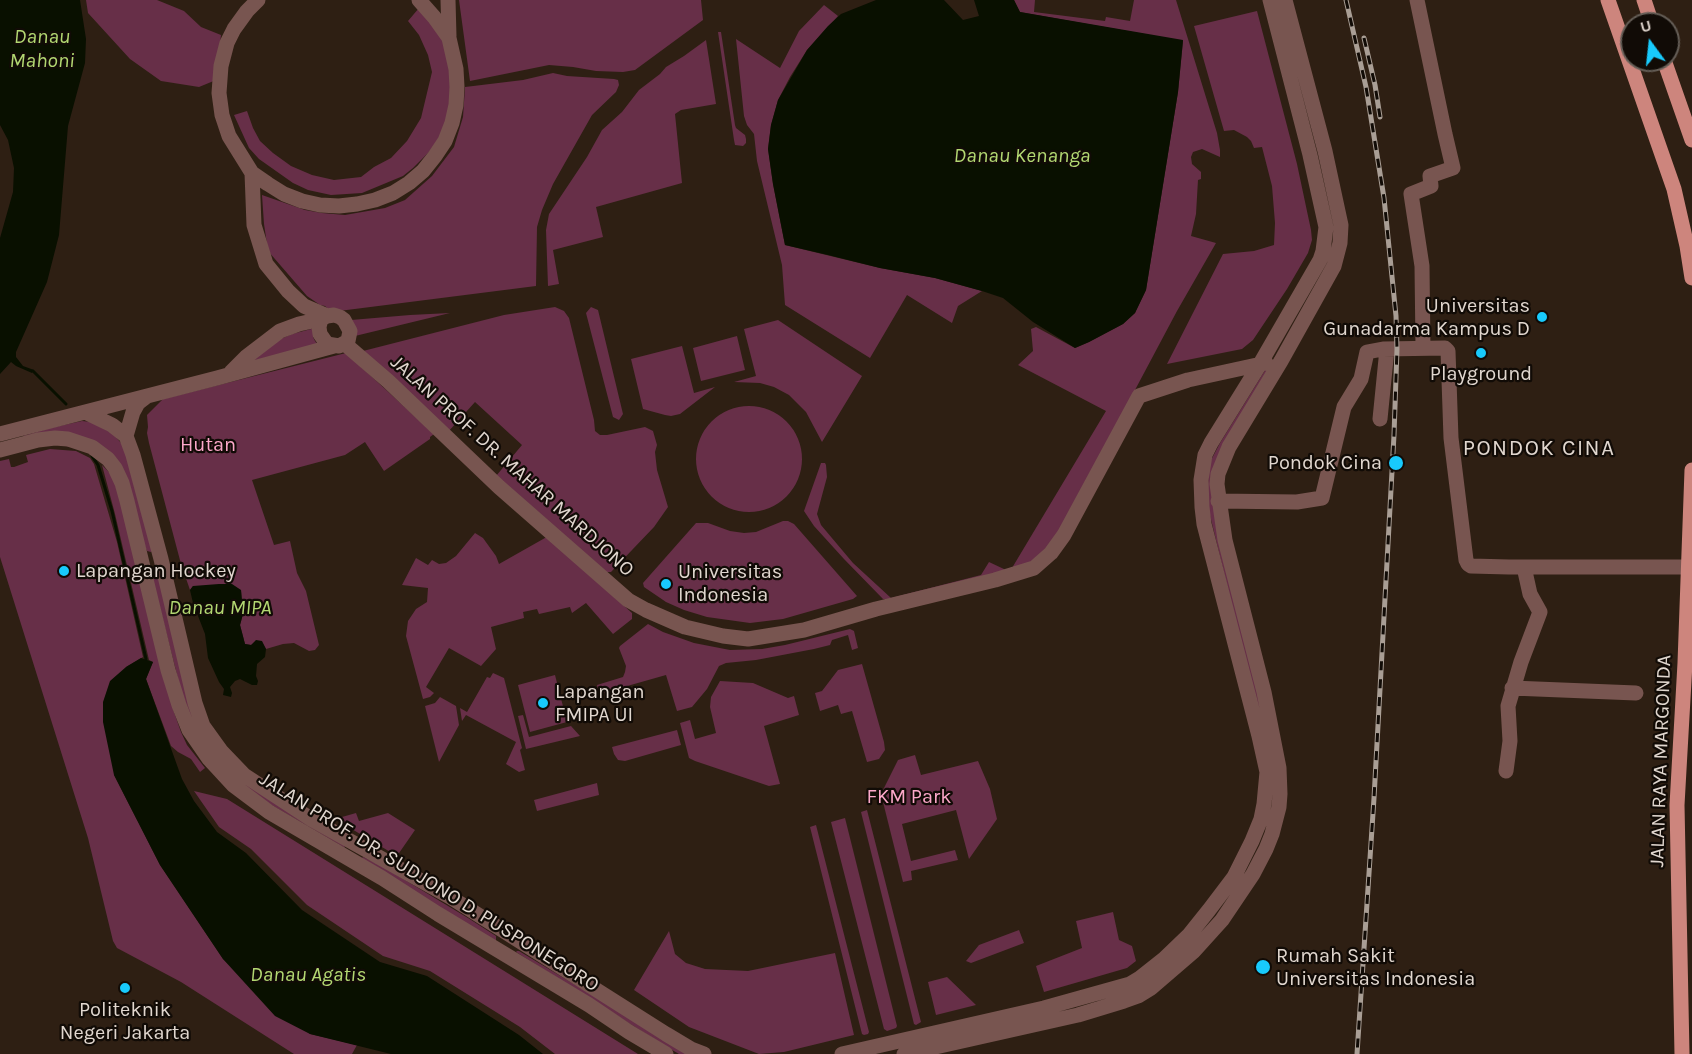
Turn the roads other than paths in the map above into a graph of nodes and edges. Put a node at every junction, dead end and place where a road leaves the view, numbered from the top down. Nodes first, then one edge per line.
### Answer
1 (258, 0) edge
2 (419, 0) edge
3 (448, 0) edge
4 (1270, 0) edge
5 (1285, 0) edge
6 (1417, 0) edge
7 (1608, 0) edge
8 (449, 38) junction
9 (1668, 72) edge
10 (1692, 140) edge
11 (252, 173) junction
12 (1692, 278) edge
13 (324, 318) junction
14 (339, 345) junction
15 (1423, 348) junction
16 (1387, 349) junction
17 (1281, 361) junction
18 (1260, 364) junction
19 (229, 374) junction
20 (147, 396) junction
21 (84, 412) junction
22 (1380, 419) dead end
23 (0, 434) edge
24 (126, 436) junction
25 (0, 450) edge
26 (1692, 470) edge
27 (1218, 501) junction
28 (160, 559) junction
29 (143, 563) junction
30 (1524, 567) junction
31 (1688, 567) junction
32 (1260, 679) junction
33 (1512, 688) junction
34 (1248, 693) junction
35 (1636, 693) dead end
36 (1263, 721) junction
37 (1506, 771) dead end
38 (358, 844) junction
39 (349, 858) junction
40 (511, 937) junction
41 (501, 951) junction
42 (643, 1018) junction
43 (936, 1040) junction
44 (646, 1043) junction
45 (666, 1054) edge
46 (704, 1054) edge
47 (842, 1054) edge
48 (904, 1054) edge
49 (1682, 1054) edge

1 - 11 street
2 - 8 street
3 - 8 street
4 - 18 street
5 - 17 street
6 - 15 street
7 - 12 main road
8 - 11 street
9 - 10 main road
11 - 13 street
13 - 14 street
13 - 14 street
13 - 19 street
14 - 18 street, JALAN PROF. DR. MAHAR MARDJONO
14 - 19 street
15 - 16 street
15 - 30 street
16 - 22 street
16 - 27 street
17 - 18 street, JALAN PROF. DR. MAHAR MARDJONO
17 - 27 street
18 - 34 street
19 - 20 street
20 - 21 street
20 - 24 street
21 - 23 street
21 - 24 street
24 - 28 street, JALAN PROF. DR. SUDJONO D. PUSPONEGORO
25 - 29 street, JALAN PROF. DR. SUDJONO D. PUSPONEGORO
26 - 31 main road, JALAN RAYA MARGONDA
27 - 32 street
28 - 29 street
28 - 38 street, JALAN PROF. DR. SUDJONO D. PUSPONEGORO
29 - 39 street, JALAN PROF. DR. SUDJONO D. PUSPONEGORO
30 - 31 street
30 - 33 street
31 - 49 main road, JALAN RAYA MARGONDA
32 - 34 street
32 - 36 street
33 - 35 street
33 - 37 street
34 - 36 street
36 - 43 street
38 - 39 street
38 - 40 street, JALAN PROF. DR. SUDJONO D. PUSPONEGORO
39 - 41 street, JALAN PROF. DR. SUDJONO D. PUSPONEGORO
40 - 41 street
40 - 42 street, JALAN PROF. DR. SUDJONO D. PUSPONEGORO
41 - 44 street, JALAN PROF. DR. SUDJONO D. PUSPONEGORO
42 - 44 street
42 - 46 street, JALAN PROF. DR. SUDJONO D. PUSPONEGORO
43 - 47 street
43 - 48 street
44 - 45 street, JALAN PROF. DR. SUDJONO D. PUSPONEGORO

